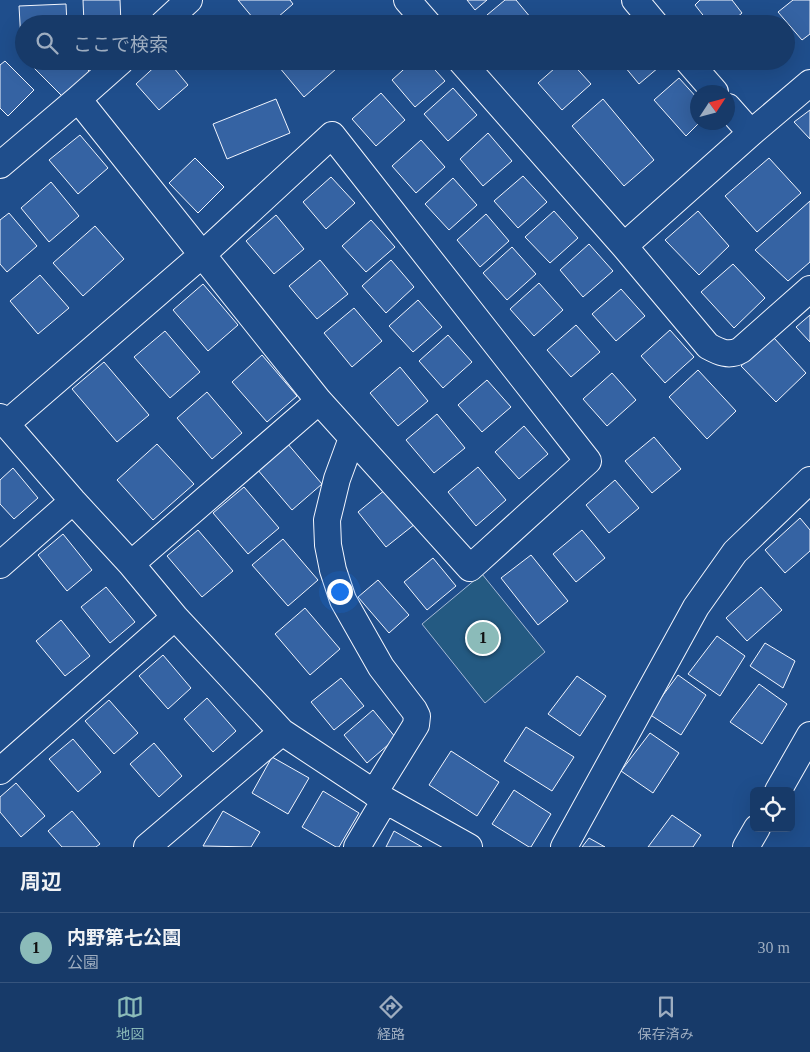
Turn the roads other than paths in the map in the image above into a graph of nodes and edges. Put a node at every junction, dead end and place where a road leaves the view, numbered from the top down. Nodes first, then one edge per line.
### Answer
1 (407, 0) edge
2 (635, 0) edge
3 (185, 2) edge
4 (171, 15) edge
5 (420, 15) edge
6 (648, 15) edge
7 (111, 70) edge
8 (469, 70) edge
9 (696, 70) edge
10 (810, 83) edge
11 (709, 85) edge
12 (78, 99) junction
13 (735, 115) edge
14 (750, 133) junction
15 (0, 165) edge
16 (624, 246) junction
17 (203, 254) junction
18 (810, 289) edge
19 (319, 401) junction
20 (3, 421) edge
21 (352, 438) junction
22 (810, 480) edge
23 (73, 500) junction
24 (131, 564) junction
25 (0, 565) edge
26 (174, 617) junction
27 (282, 732) junction
28 (810, 735) edge
29 (0, 771) edge
30 (780, 787) edge
31 (380, 797) junction
32 (755, 832) edge
33 (147, 847) edge
34 (357, 847) edge
35 (469, 847) edge
36 (564, 847) edge
37 (746, 847) edge

1 - 5 street
2 - 6 street
3 - 4 street
7 - 12 street
8 - 16 street
9 - 11 street
10 - 14 street
12 - 15 street
12 - 17 street
13 - 14 street
14 - 16 street
16 - 18 street
17 - 19 street
17 - 20 street
17 - 21 street
19 - 21 street
19 - 24 street
20 - 23 street
21 - 31 street
22 - 36 street
23 - 24 street
23 - 25 street
24 - 26 street
26 - 27 street
26 - 29 street
27 - 31 street
27 - 33 street
28 - 30 street
31 - 34 street
31 - 35 street
32 - 37 street

